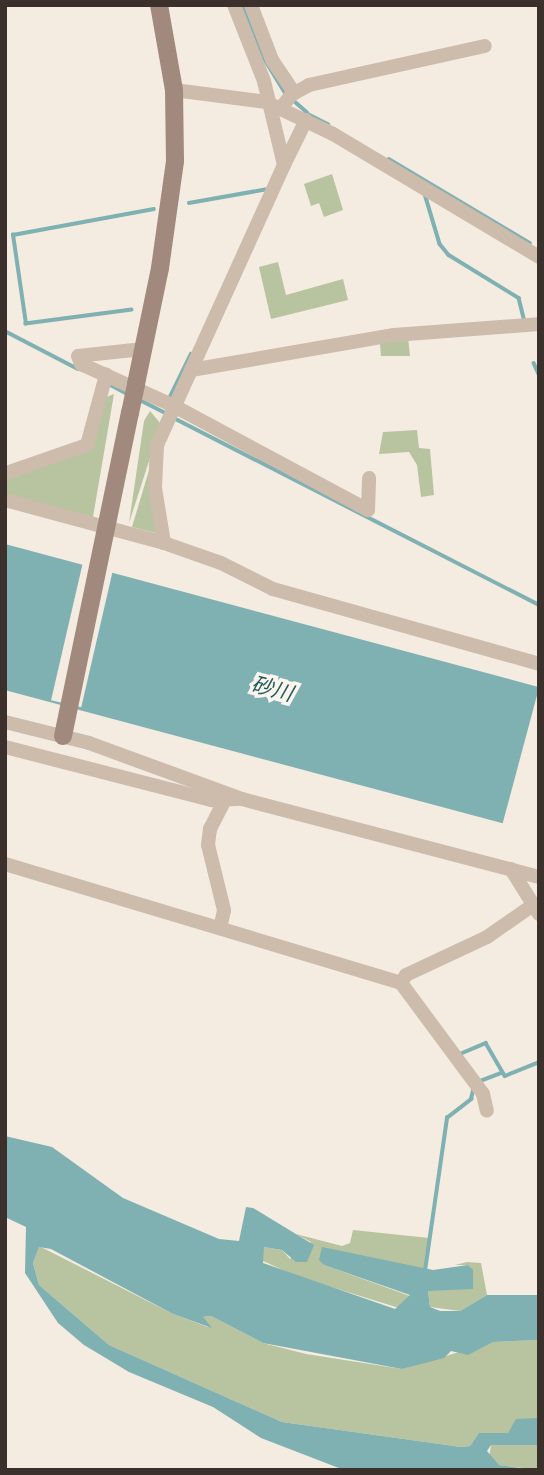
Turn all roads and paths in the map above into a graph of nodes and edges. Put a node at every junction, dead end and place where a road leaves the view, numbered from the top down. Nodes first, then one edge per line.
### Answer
1 (159, 5) edge
2 (234, 5) edge
3 (251, 5) edge
4 (485, 46) dead end
5 (174, 90) junction
6 (288, 99) junction
7 (266, 102) junction
8 (306, 120) junction
9 (283, 162) junction
10 (539, 257) edge
11 (539, 324) edge
12 (143, 349) junction
13 (191, 370) junction
14 (105, 380) junction
15 (169, 409) junction
16 (9, 472) dead end
17 (369, 478) dead end
18 (5, 500) edge
19 (106, 529) junction
20 (164, 543) junction
21 (539, 664) edge
22 (5, 722) edge
23 (65, 728) junction
24 (5, 747) edge
25 (231, 797) junction
26 (5, 864) edge
27 (511, 869) junction
28 (539, 877) edge
29 (536, 909) edge
30 (220, 924) junction
31 (401, 983) junction
32 (487, 1111) dead end

1 - 5 street
2 - 7 street
3 - 6 street
4 - 6 street
5 - 7 street
5 - 12 street
6 - 7 street
6 - 8 street
7 - 9 street
8 - 9 street
8 - 10 street
9 - 13 street
11 - 13 street
12 - 14 street
12 - 19 street, bridge
13 - 15 street
14 - 15 street
14 - 16 street
15 - 17 street
15 - 20 street
18 - 19 street
19 - 20 street
19 - 23 street
20 - 21 street
22 - 23 street
23 - 25 street
24 - 25 street
25 - 27 street
25 - 30 street
26 - 30 street
27 - 28 street
27 - 29 street
29 - 31 street
30 - 31 street
31 - 32 street

